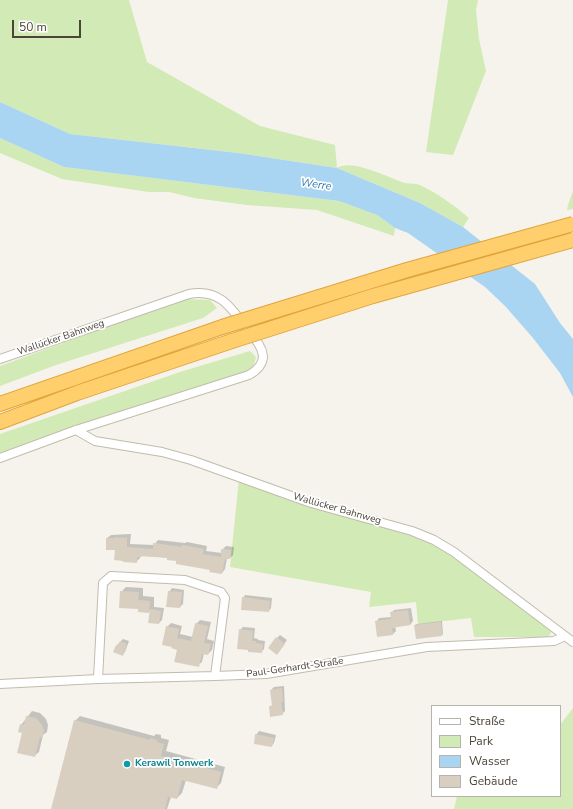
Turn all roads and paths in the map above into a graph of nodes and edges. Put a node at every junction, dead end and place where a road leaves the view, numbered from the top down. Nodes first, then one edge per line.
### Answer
1 (573, 224) edge
2 (573, 240) edge
3 (0, 359) edge
4 (0, 404) edge
5 (0, 422) edge
6 (76, 430) junction
7 (0, 458) edge
8 (564, 636) junction
9 (573, 642) edge
10 (215, 676) junction
11 (98, 679) junction
12 (0, 684) edge

1 - 4 highway, bridge
2 - 5 highway, bridge
3 - 6 street, Wallücker Bahnweg
6 - 7 street, Wallücker Bahnweg
6 - 8 street, Wallücker Bahnweg
8 - 9 street, Wallücker Bahnweg
8 - 10 street, Paul-Gerhardt-Straße
10 - 11 street, Paul-Gerhardt-Straße
10 - 11 street
11 - 12 street, Paul-Gerhardt-Straße

